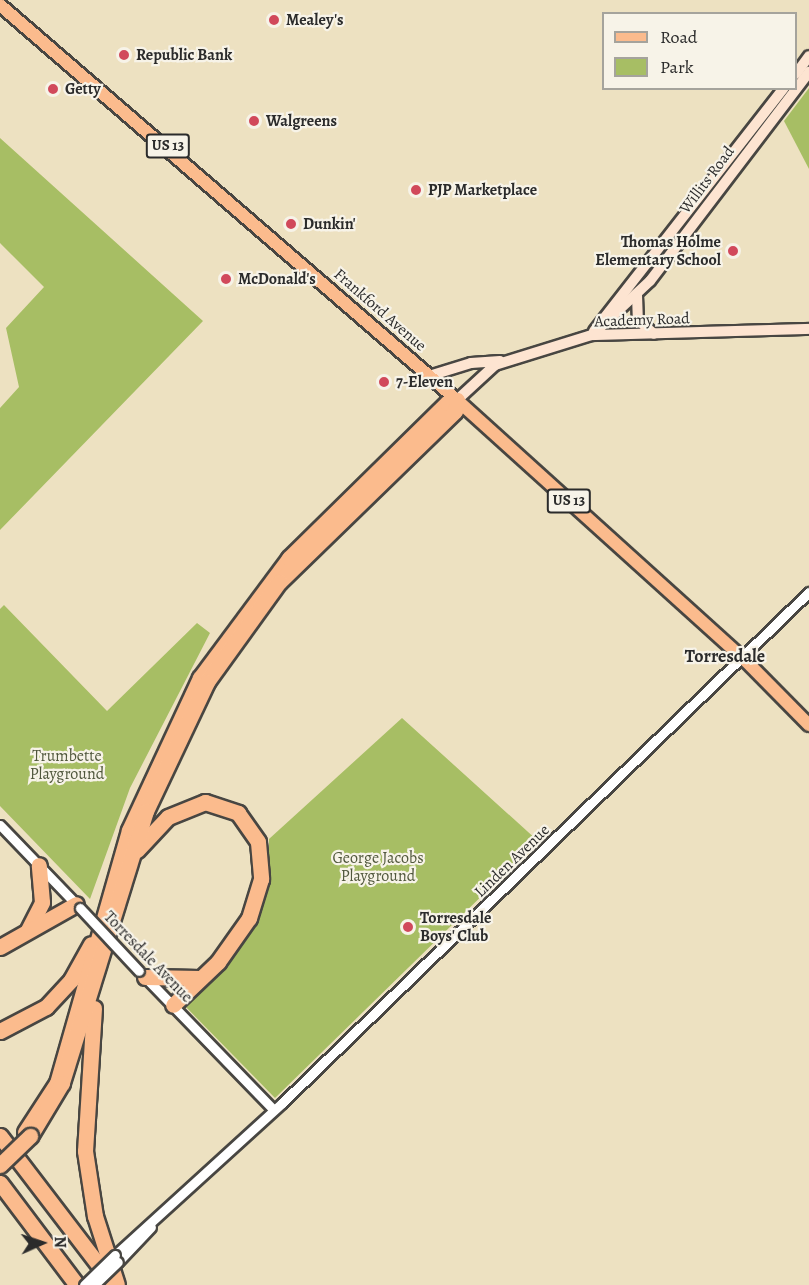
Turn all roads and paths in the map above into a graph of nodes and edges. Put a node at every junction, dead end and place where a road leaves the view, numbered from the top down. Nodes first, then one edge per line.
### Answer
1 (0, 4) edge
2 (809, 56) edge
3 (797, 71) edge
4 (809, 72) edge
5 (797, 88) edge
6 (782, 90) edge
7 (795, 90) edge
8 (638, 295) junction
9 (809, 329) edge
10 (654, 334) junction
11 (592, 335) junction
12 (507, 361) junction
13 (429, 375) junction
14 (457, 400) junction
15 (809, 592) edge
16 (743, 657) junction
17 (809, 724) edge
18 (0, 825) edge
19 (129, 860) junction
20 (39, 865) junction
21 (109, 897) junction
22 (78, 906) junction
23 (28, 930) junction
24 (0, 947) edge
25 (102, 957) junction
26 (142, 974) junction
27 (199, 978) junction
28 (173, 1005) junction
29 (0, 1030) edge
30 (274, 1110) junction
31 (27, 1134) junction
32 (0, 1136) edge
33 (0, 1156) edge
34 (0, 1165) edge
35 (0, 1183) edge
36 (116, 1259) junction
37 (77, 1285) edge
38 (84, 1285) edge
39 (94, 1285) edge
40 (115, 1285) edge

1 - 13 main road, Frankford Avenue / US 13
2 - 3 main road
4 - 5 main road, Willits Road
6 - 11 main road, Willits Road
7 - 8 main road, Willits Road
8 - 10 main road
8 - 11 main road, Willits Road
9 - 10 main road, Academy Road
10 - 11 main road, Academy Road
11 - 12 main road, Academy Road
12 - 13 main road
12 - 14 main road, Academy Road
13 - 14 main road, Frankford Avenue / US 13
14 - 16 main road, Frankford Avenue / US 13
14 - 19 highway
14 - 21 highway
15 - 16 street, Linden Avenue
16 - 17 main road, Frankford Avenue / US 13
16 - 30 street, Linden Avenue
18 - 20 street, Torresdale Avenue
19 - 25 highway
19 - 27 highway
20 - 22 street, Torresdale Avenue
20 - 23 highway
21 - 29 highway
21 - 31 highway
22 - 23 highway
22 - 26 street, Torresdale Avenue, bridge
23 - 24 highway
25 - 31 highway
25 - 40 highway
26 - 27 highway
26 - 28 street, Torresdale Avenue
27 - 28 highway
28 - 30 street, Torresdale Avenue
30 - 36 street, Linden Avenue
31 - 33 highway
31 - 34 highway, bridge
32 - 40 highway
35 - 37 highway
36 - 38 street, Linden Avenue, bridge
36 - 39 street, Linden Avenue, bridge

